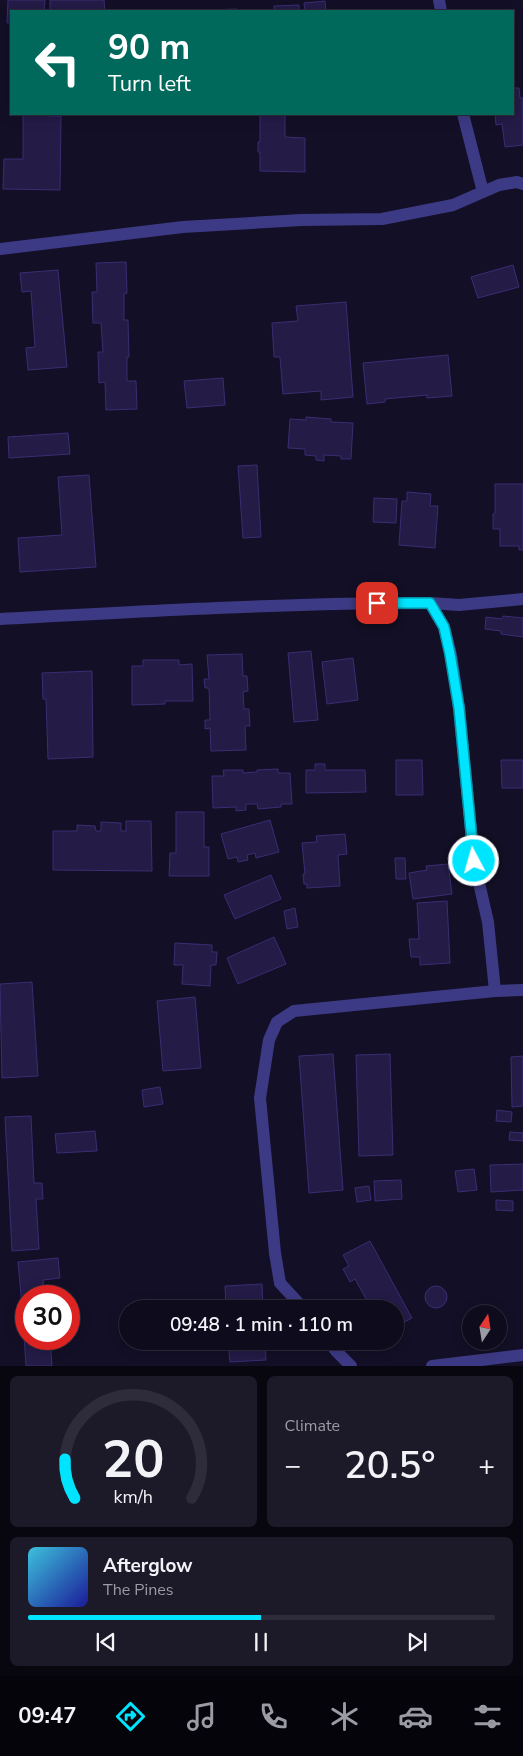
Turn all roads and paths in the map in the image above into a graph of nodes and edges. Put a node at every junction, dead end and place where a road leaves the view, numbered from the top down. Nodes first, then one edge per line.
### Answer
1 (463, 115) edge
2 (523, 184) edge
3 (482, 192) junction
4 (0, 249) edge
5 (523, 599) edge
6 (430, 603) junction
7 (0, 619) edge
8 (523, 990) edge
9 (495, 991) junction
10 (296, 1300) edge
11 (335, 1350) edge
12 (523, 1355) edge
13 (352, 1366) edge
14 (432, 1366) edge

1 - 3 street
2 - 3 street
3 - 4 street
5 - 6 street
6 - 7 street
6 - 9 street
8 - 9 street
9 - 10 street
11 - 13 street
12 - 14 street

